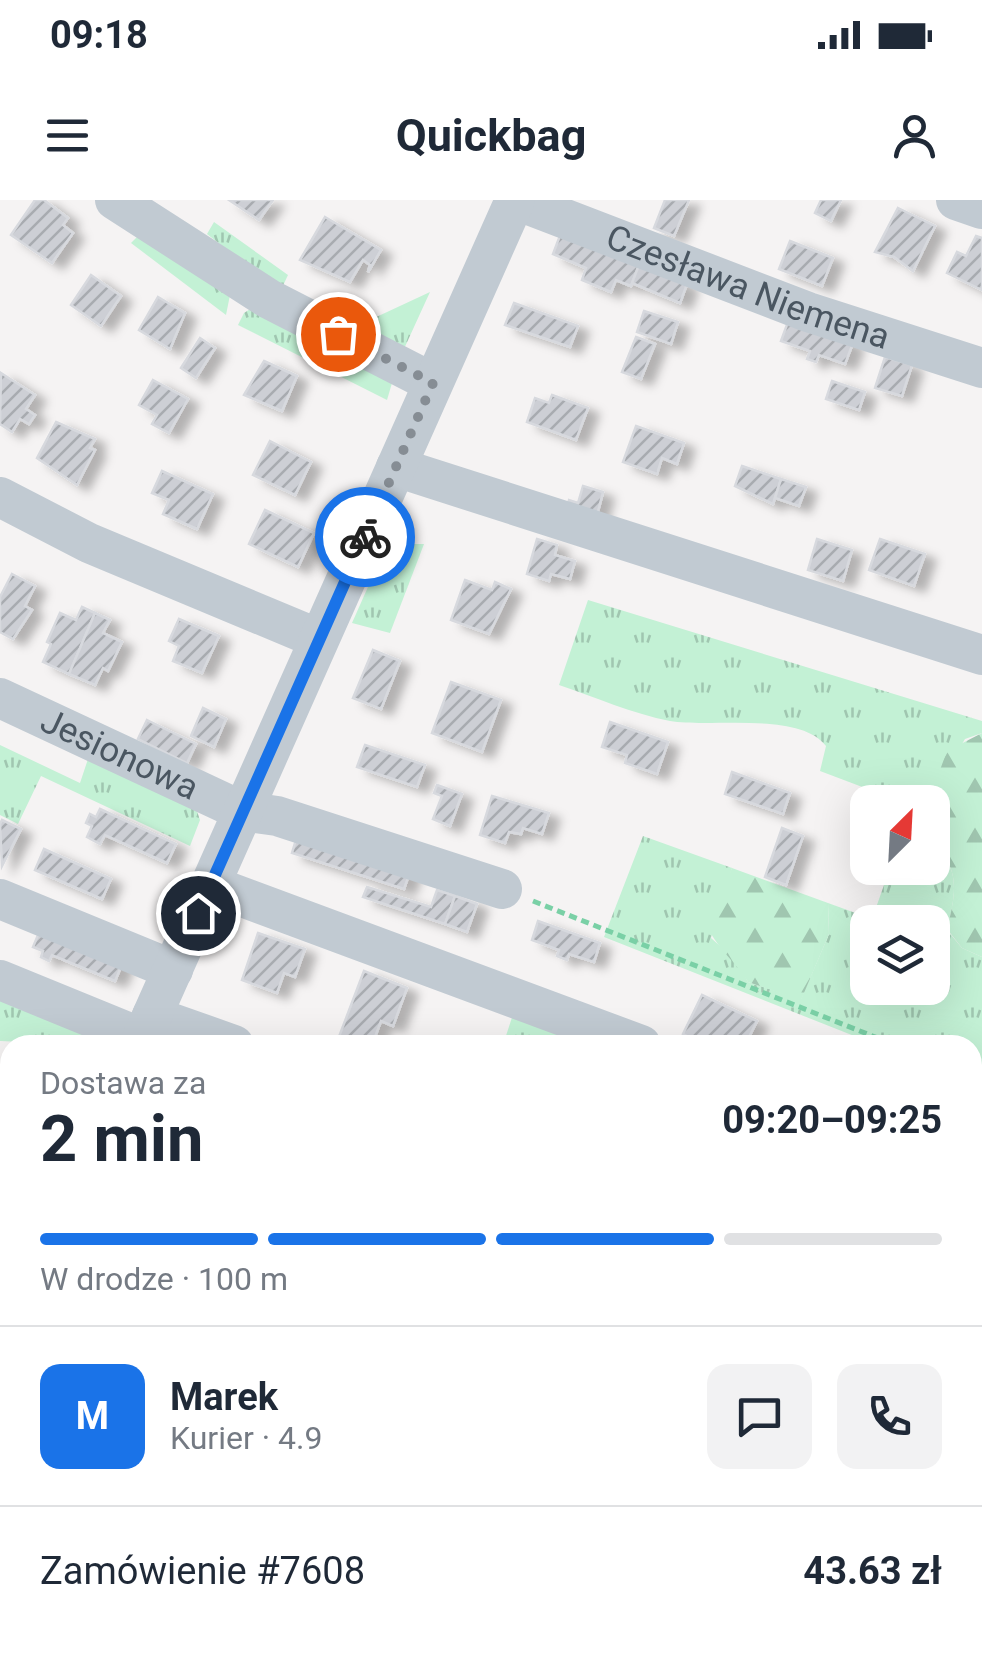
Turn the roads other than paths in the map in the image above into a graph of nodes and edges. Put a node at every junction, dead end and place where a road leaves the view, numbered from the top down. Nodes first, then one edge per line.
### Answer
1 (115, 200) edge
2 (515, 200) edge
3 (956, 200) edge
4 (982, 209) edge
5 (982, 368) edge
6 (433, 383) junction
7 (396, 467) junction
8 (0, 496) edge
9 (318, 640) junction
10 (982, 654) edge
11 (0, 698) edge
12 (242, 811) junction
13 (210, 885) junction
14 (502, 889) road end
15 (0, 898) edge
16 (173, 970) junction
17 (0, 980) edge
18 (145, 1033) edge
19 (614, 1035) edge

1 - 6 street
2 - 5 street, Czesława Niemena
2 - 6 street
3 - 4 street
6 - 7 street
7 - 9 street
7 - 10 street
8 - 9 street
9 - 12 street
11 - 12 street, Jesionowa
12 - 13 street
12 - 14 street, Jesionowa
13 - 16 street
13 - 19 street
15 - 16 street
16 - 18 street
17 - 18 street

